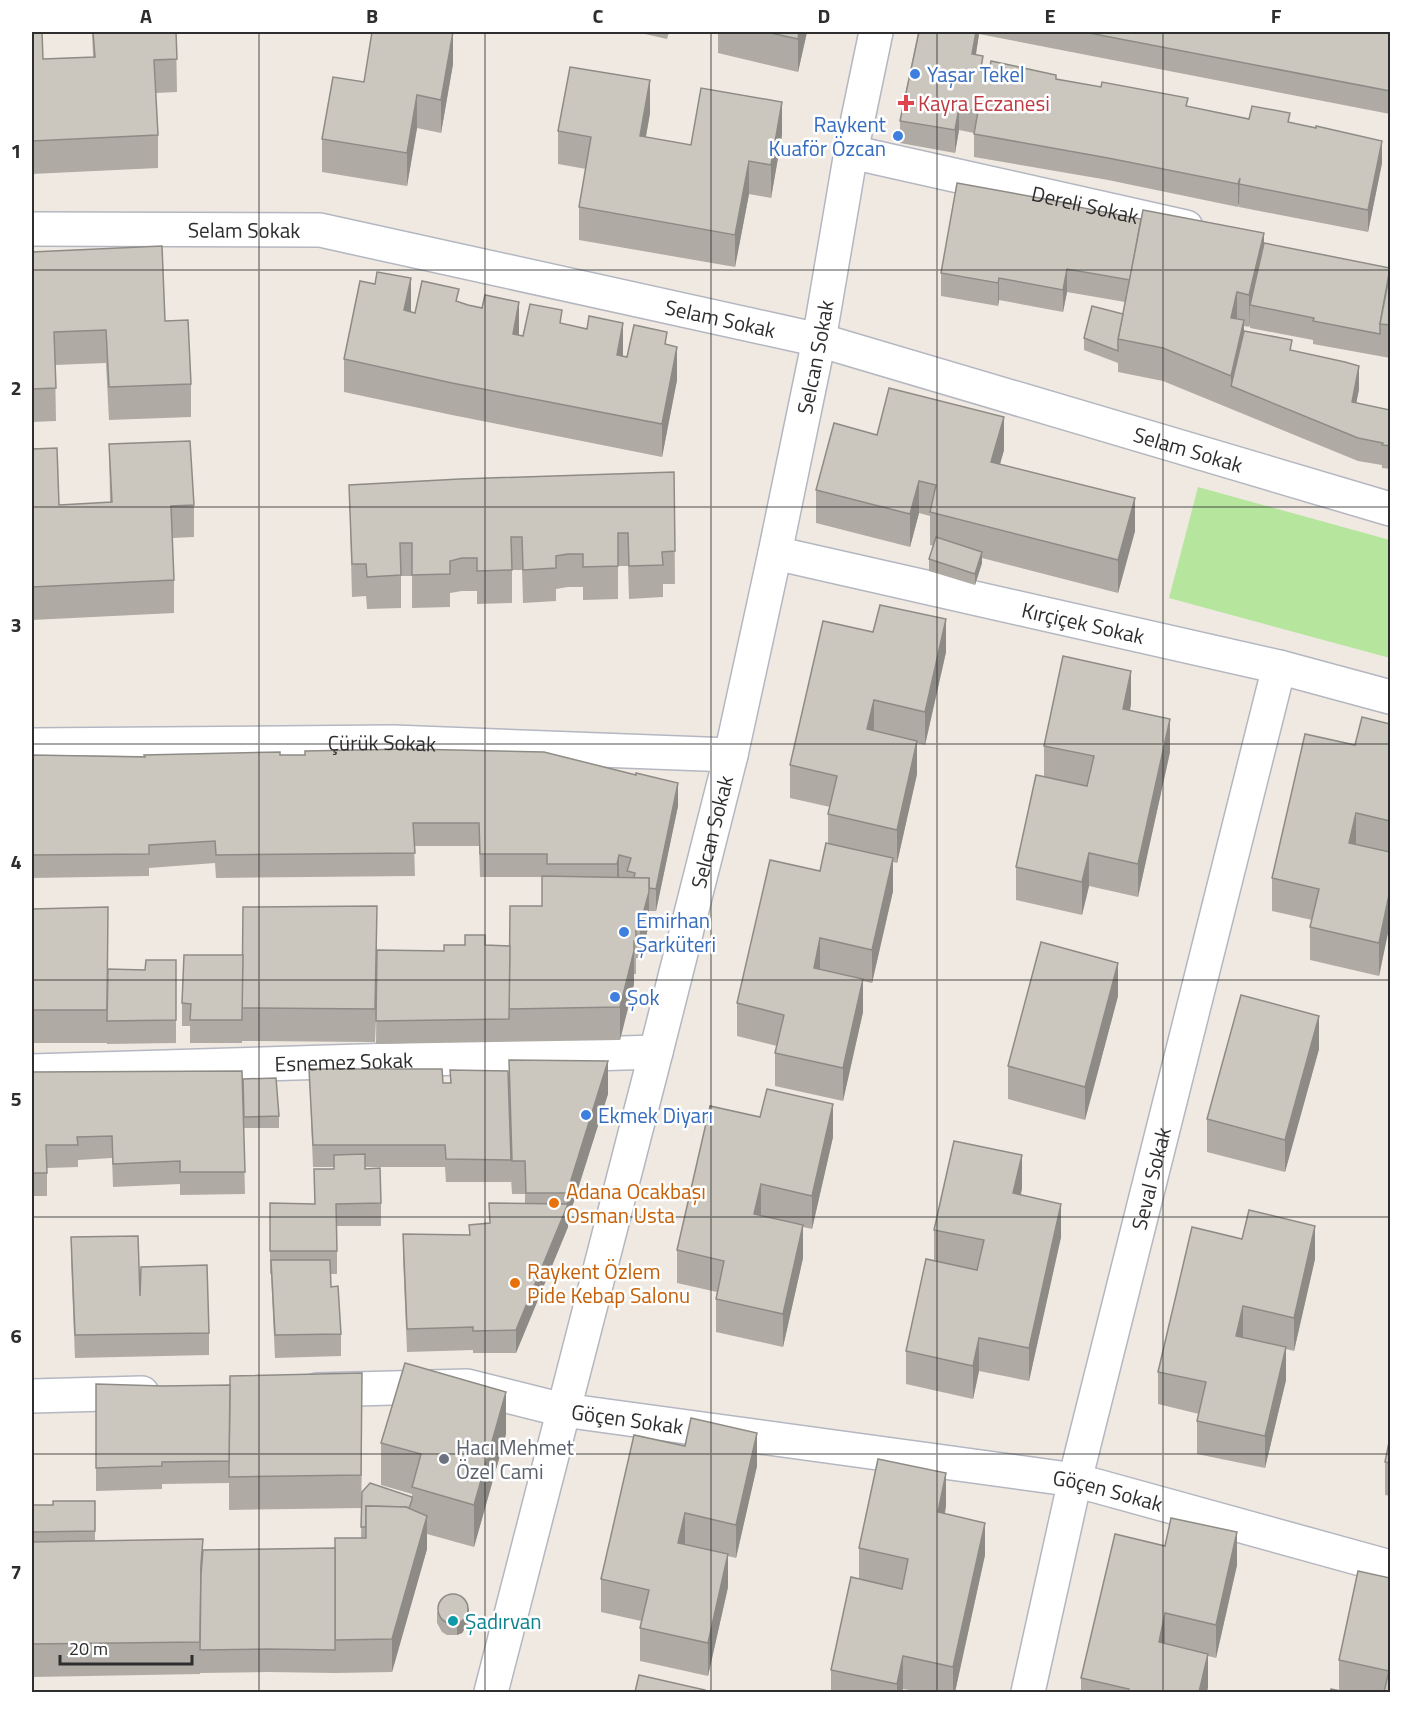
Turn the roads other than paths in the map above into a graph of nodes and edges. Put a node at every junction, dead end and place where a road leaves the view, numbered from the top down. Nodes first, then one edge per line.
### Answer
1 (876, 32) edge
2 (851, 152) junction
3 (32, 229) edge
4 (1218, 234) edge
5 (819, 340) junction
6 (1390, 509) edge
7 (775, 553) junction
8 (1279, 667) junction
9 (1390, 697) edge
10 (32, 745) edge
11 (731, 755) junction
12 (656, 1052) junction
13 (32, 1071) edge
14 (291, 1390) edge
15 (173, 1393) edge
16 (32, 1396) edge
17 (563, 1410) junction
18 (1075, 1480) junction
19 (1390, 1566) edge
20 (491, 1692) edge
21 (1028, 1692) edge

1 - 2 street, Selcan Sokak
2 - 4 street, Dereli Sokak
2 - 5 street, Selcan Sokak
3 - 5 street, Selam Sokak
5 - 6 street, Selam Sokak
5 - 7 street, Selcan Sokak
7 - 8 street, Kırçiçek Sokak
7 - 11 street, Selcan Sokak
8 - 9 street, Kırçiçek Sokak
8 - 18 street, Seval Sokak
10 - 11 street, Çürük Sokak
11 - 12 street, Selcan Sokak
12 - 13 street, Esnemez Sokak
12 - 17 street, Selcan Sokak
14 - 17 street, Göçen Sokak
15 - 16 street
17 - 18 street, Göçen Sokak
17 - 20 street, Selcan Sokak
18 - 19 street, Göçen Sokak
18 - 21 street, Seval Sokak

